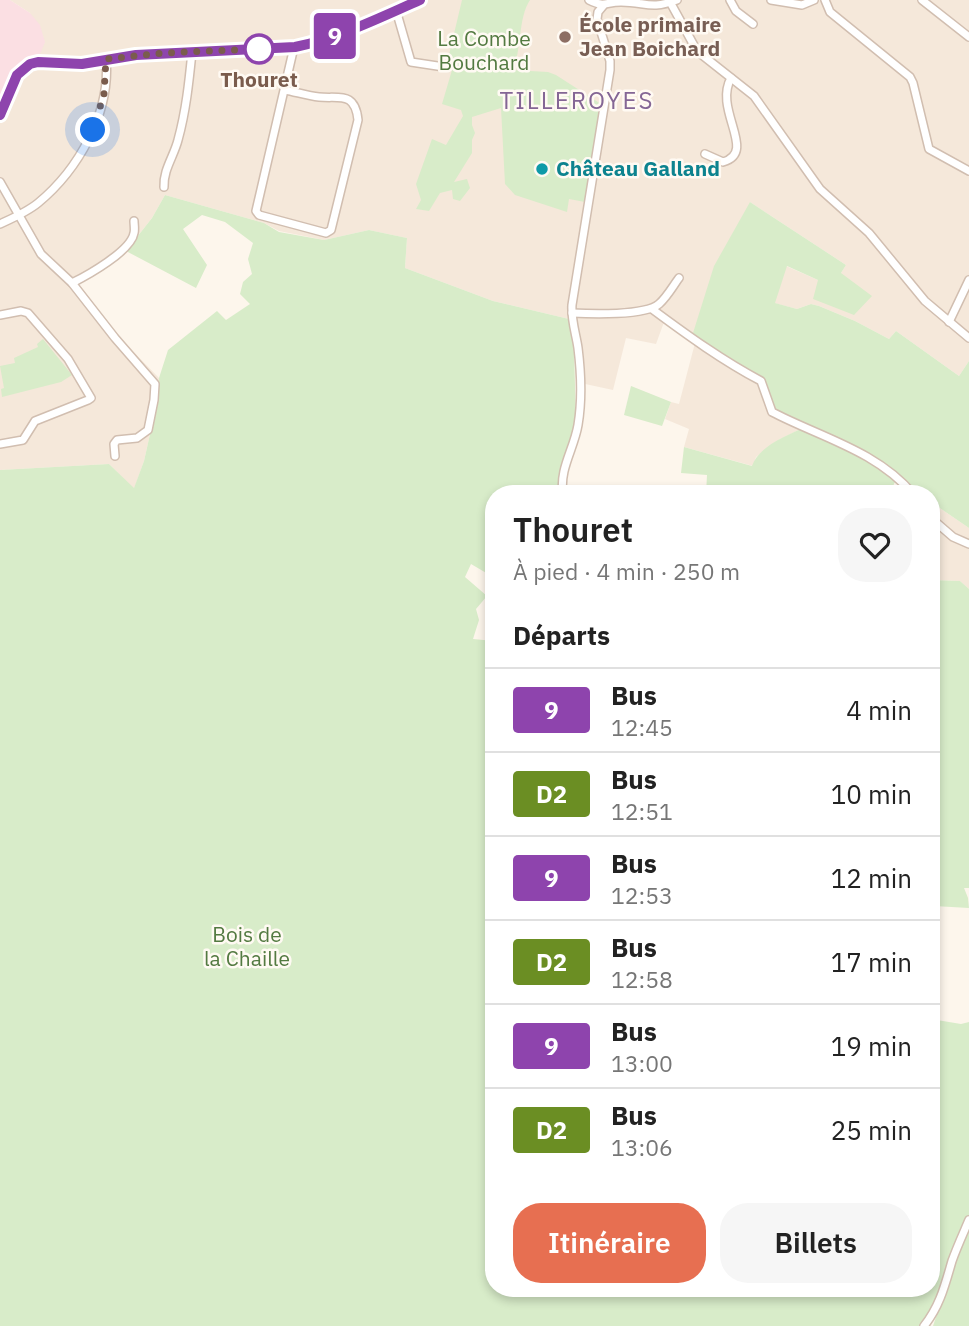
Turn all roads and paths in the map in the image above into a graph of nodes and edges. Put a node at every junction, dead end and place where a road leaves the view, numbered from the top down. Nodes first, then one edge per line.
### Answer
1 (420, 0) edge
2 (589, 0) edge
3 (730, 0) edge
4 (771, 0) edge
5 (814, 0) edge
6 (824, 0) edge
7 (922, 0) edge
8 (672, 1) edge
9 (603, 6) junction
10 (396, 10) junction
11 (752, 24) dead end
12 (969, 37) edge
13 (295, 47) junction
14 (192, 52) junction
15 (106, 59) junction
16 (444, 67) dead end
17 (731, 78) junction
18 (285, 90) junction
19 (0, 115) edge
20 (705, 154) dead end
21 (969, 171) edge
22 (0, 183) edge
23 (164, 187) dead end
24 (18, 216) junction
25 (134, 221) dead end
26 (0, 224) edge
27 (679, 278) dead end
28 (969, 279) edge
29 (72, 283) junction
30 (652, 309) junction
31 (572, 313) junction
32 (0, 315) edge
33 (949, 322) junction
34 (969, 338) edge
35 (0, 444) edge
36 (115, 456) dead end
37 (561, 485) edge
38 (904, 485) edge
39 (940, 526) edge
40 (969, 544) edge
41 (969, 1220) edge
42 (924, 1326) edge

1 - 10 street
2 - 9 street
3 - 11 street
4 - 5 street
6 - 21 street
7 - 12 street
8 - 9 street
8 - 17 street
9 - 31 street
10 - 13 street
10 - 16 street
13 - 14 street
13 - 18 street
14 - 15 street
14 - 23 street
15 - 19 street
15 - 24 street
17 - 20 street
17 - 33 street
18 - 18 street
22 - 24 street
24 - 26 street
24 - 29 street
25 - 29 street
27 - 30 street
28 - 33 street
29 - 36 street
30 - 31 street
30 - 38 street
31 - 37 street
32 - 35 street
33 - 34 street
39 - 40 street
41 - 42 street

